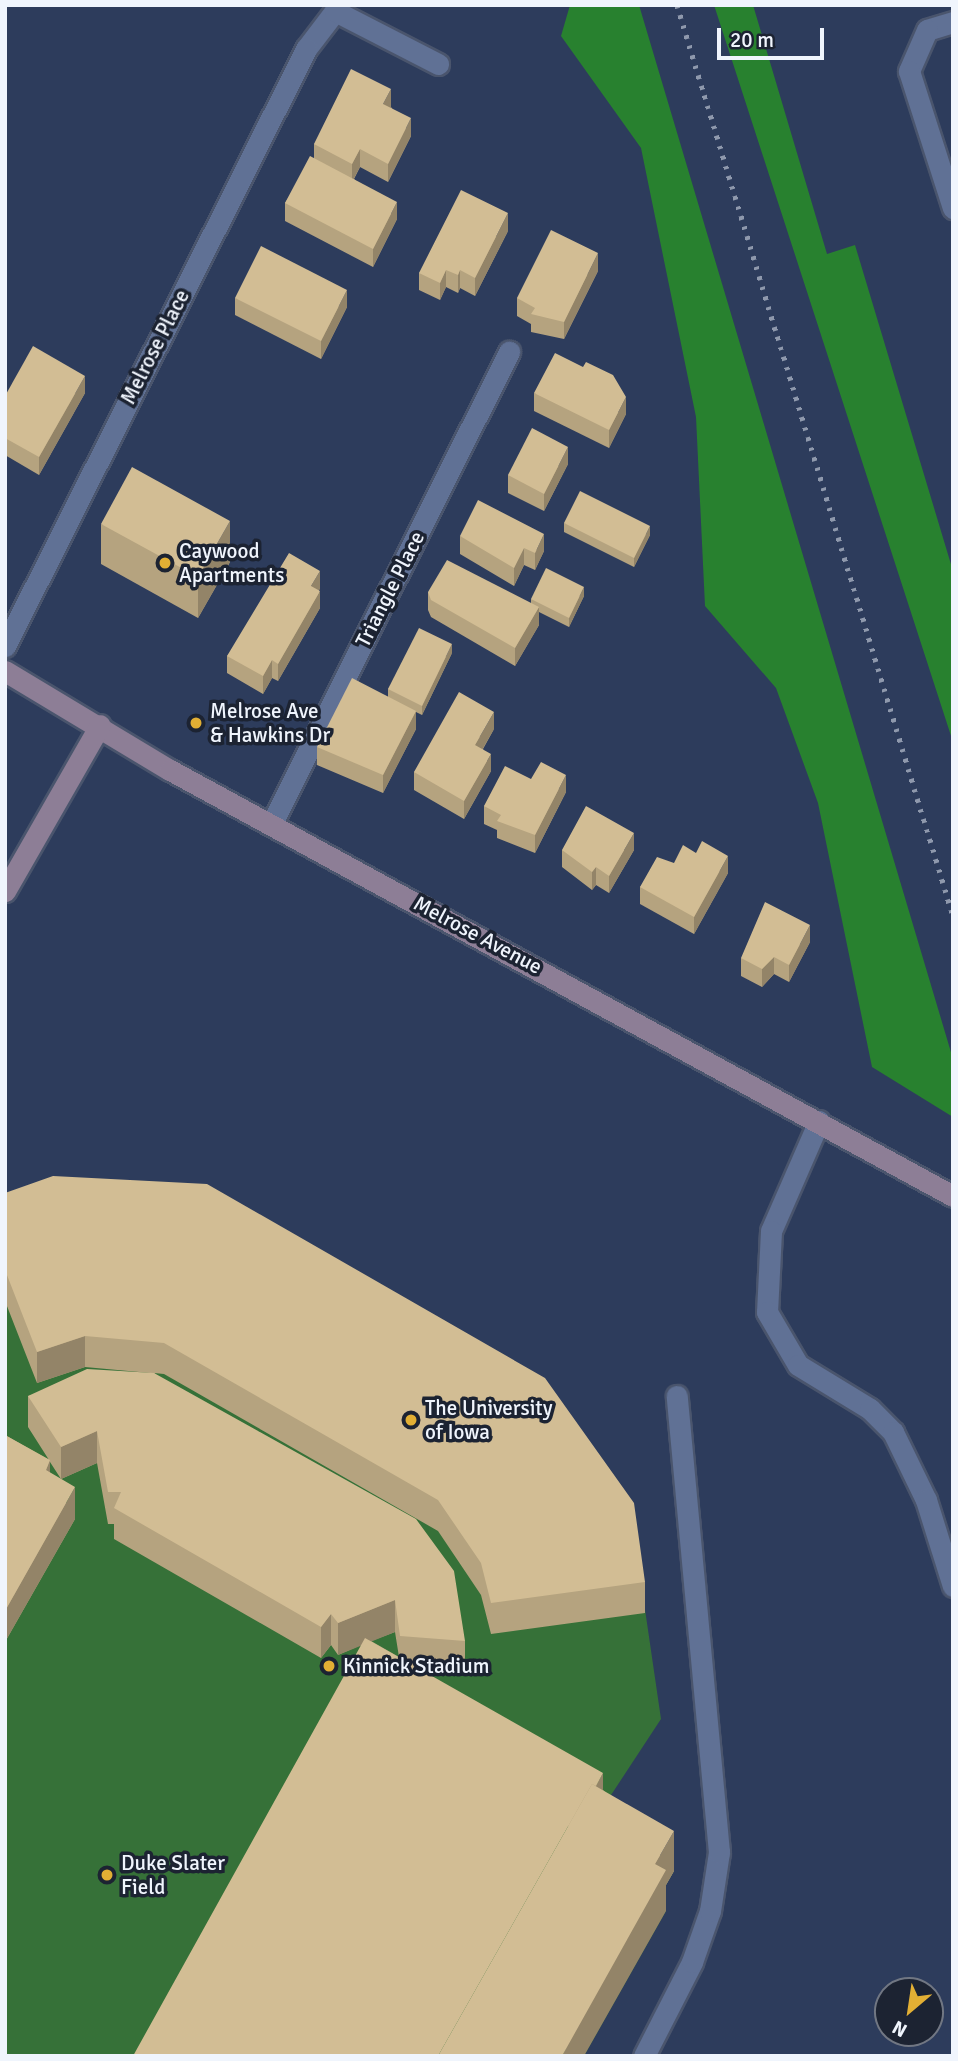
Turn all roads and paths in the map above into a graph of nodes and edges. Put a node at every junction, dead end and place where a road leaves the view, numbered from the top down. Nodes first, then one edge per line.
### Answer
1 (953, 22) edge
2 (438, 64) dead end
3 (953, 208) edge
4 (509, 352) dead end
5 (5, 646) edge
6 (5, 671) edge
7 (100, 726) junction
8 (271, 825) junction
9 (5, 891) edge
10 (819, 1121) junction
11 (953, 1196) edge
12 (677, 1396) dead end
13 (953, 1586) edge
14 (644, 2056) edge

1 - 3 street
2 - 5 street, Melrose Place
4 - 8 street, Triangle Place
6 - 7 main road, Melrose Avenue
7 - 8 main road, Melrose Avenue
7 - 9 main road
8 - 10 main road, Melrose Avenue
10 - 11 main road, Melrose Avenue
10 - 13 street
12 - 14 street

